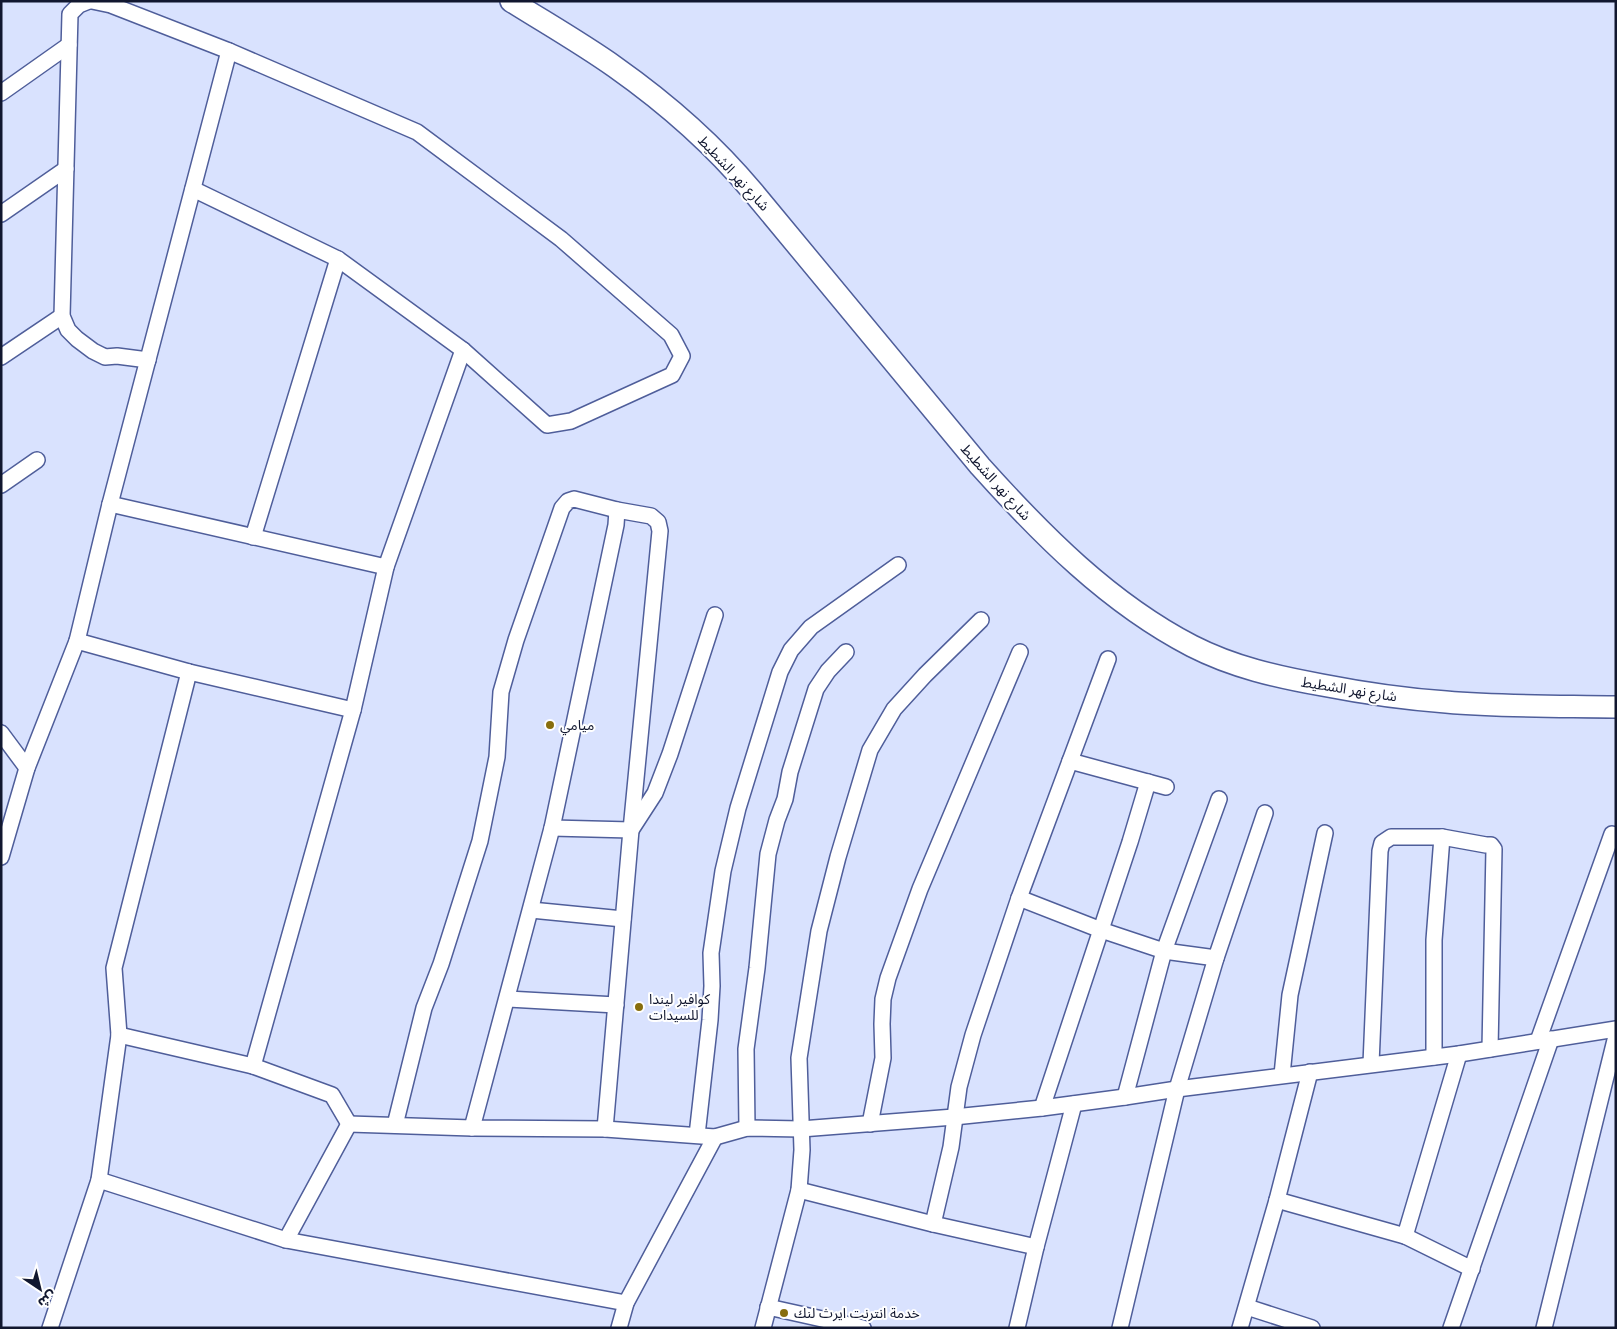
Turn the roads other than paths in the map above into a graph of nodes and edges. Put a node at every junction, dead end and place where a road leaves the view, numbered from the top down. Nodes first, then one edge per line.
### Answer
1 (90, 1) edge
2 (511, 1) edge
3 (69, 45) junction
4 (229, 51) junction
5 (1, 93) edge
6 (66, 169) junction
7 (193, 189) junction
8 (1, 214) edge
9 (338, 259) junction
10 (62, 316) junction
11 (463, 350) junction
12 (1, 357) edge
13 (148, 360) junction
14 (37, 460) dead end
15 (1, 485) edge
16 (110, 504) junction
17 (617, 510) junction
18 (253, 537) junction
19 (898, 564) dead end
20 (386, 567) junction
21 (715, 615) dead end
22 (981, 620) dead end
23 (78, 641) junction
24 (846, 652) dead end
25 (1020, 652) dead end
26 (1108, 659) dead end
27 (189, 672) junction
28 (1616, 707) edge
29 (353, 710) junction
30 (1, 733) edge
31 (1070, 761) junction
32 (27, 768) junction
33 (1148, 782) junction
34 (1166, 787) dead end
35 (1219, 799) dead end
36 (1265, 813) dead end
37 (552, 828) junction
38 (631, 830) junction
39 (1325, 833) dead end
40 (1612, 834) dead end
41 (1442, 837) junction
42 (1, 857) edge
43 (1020, 898) junction
44 (531, 910) junction
45 (623, 919) junction
46 (1101, 930) junction
47 (1164, 951) junction
48 (1216, 958) junction
49 (507, 1000) junction
50 (616, 1005) junction
51 (1616, 1029) edge
52 (119, 1035) junction
53 (1616, 1036) edge
54 (1545, 1040) junction
55 (1490, 1049) junction
56 (1459, 1054) junction
57 (1434, 1057) junction
58 (1371, 1064) junction
59 (252, 1066) junction
60 (1310, 1072) junction
61 (1282, 1075) junction
62 (1177, 1088) junction
63 (1125, 1097) junction
64 (1074, 1104) junction
65 (1042, 1108) junction
66 (954, 1117) junction
67 (349, 1124) junction
68 (870, 1124) junction
69 (395, 1125) junction
70 (472, 1128) junction
71 (747, 1128) junction
72 (605, 1129) junction
73 (801, 1129) junction
74 (697, 1135) junction
75 (715, 1137) junction
76 (99, 1180) junction
77 (799, 1190) junction
78 (1277, 1200) junction
79 (933, 1224) junction
80 (1405, 1236) junction
81 (286, 1240) junction
82 (1036, 1247) junction
83 (1472, 1269) junction
84 (626, 1303) junction
85 (768, 1307) junction
86 (1247, 1307) junction
87 (50, 1328) edge
88 (619, 1328) edge
89 (763, 1328) edge
90 (863, 1328) edge
91 (1017, 1328) edge
92 (1120, 1328) edge
93 (1240, 1328) edge
94 (1312, 1328) edge
95 (1451, 1328) edge
96 (1544, 1328) edge

1 - 3 street
1 - 4 street
2 - 28 main road, شارع نهر الشطيط
3 - 5 street
3 - 6 street
4 - 7 street
4 - 11 street
6 - 8 street
6 - 10 street
7 - 9 street
7 - 13 street
9 - 11 street
9 - 18 street
10 - 12 street
10 - 13 street
11 - 20 street
13 - 16 street
14 - 15 street
16 - 18 street
16 - 23 street
17 - 37 street
17 - 38 street
17 - 69 street
18 - 20 street
19 - 74 street
20 - 29 street
21 - 38 street
22 - 73 street
23 - 27 street
23 - 32 street
24 - 71 street
25 - 68 street
26 - 31 street
27 - 29 street
27 - 52 street
29 - 59 street
30 - 32 street
31 - 33 street
31 - 43 street
32 - 42 street
33 - 34 street
33 - 46 street
35 - 47 street
36 - 48 street
37 - 38 street
37 - 44 street
38 - 45 street
39 - 61 street
40 - 54 street
41 - 55 street
41 - 57 street
41 - 58 street
43 - 46 street
43 - 66 street
44 - 45 street
44 - 49 street
45 - 50 street
46 - 47 street
46 - 65 street
47 - 48 street
47 - 63 street
48 - 62 street
49 - 50 street
49 - 70 street
50 - 72 street
51 - 54 street
52 - 59 street
52 - 76 street
53 - 96 street
54 - 55 street
54 - 83 street
55 - 56 street
56 - 57 street
56 - 80 street
57 - 58 street
58 - 60 street
59 - 67 street
60 - 61 street
60 - 78 street
61 - 62 street
62 - 63 street
62 - 92 street
63 - 64 street
64 - 65 street
64 - 82 street
65 - 66 street
66 - 68 street
66 - 79 street
67 - 69 street
67 - 81 street
68 - 73 street
69 - 70 street
70 - 72 street
71 - 73 street
71 - 75 street
72 - 74 street
73 - 77 street
74 - 75 street
75 - 84 street
76 - 81 street
76 - 87 street
77 - 79 street
77 - 85 street
78 - 80 street
78 - 86 street
79 - 82 street
80 - 83 street
81 - 84 street
82 - 91 street
83 - 95 street
84 - 88 street
85 - 89 street
85 - 90 street
86 - 93 street
86 - 94 street

